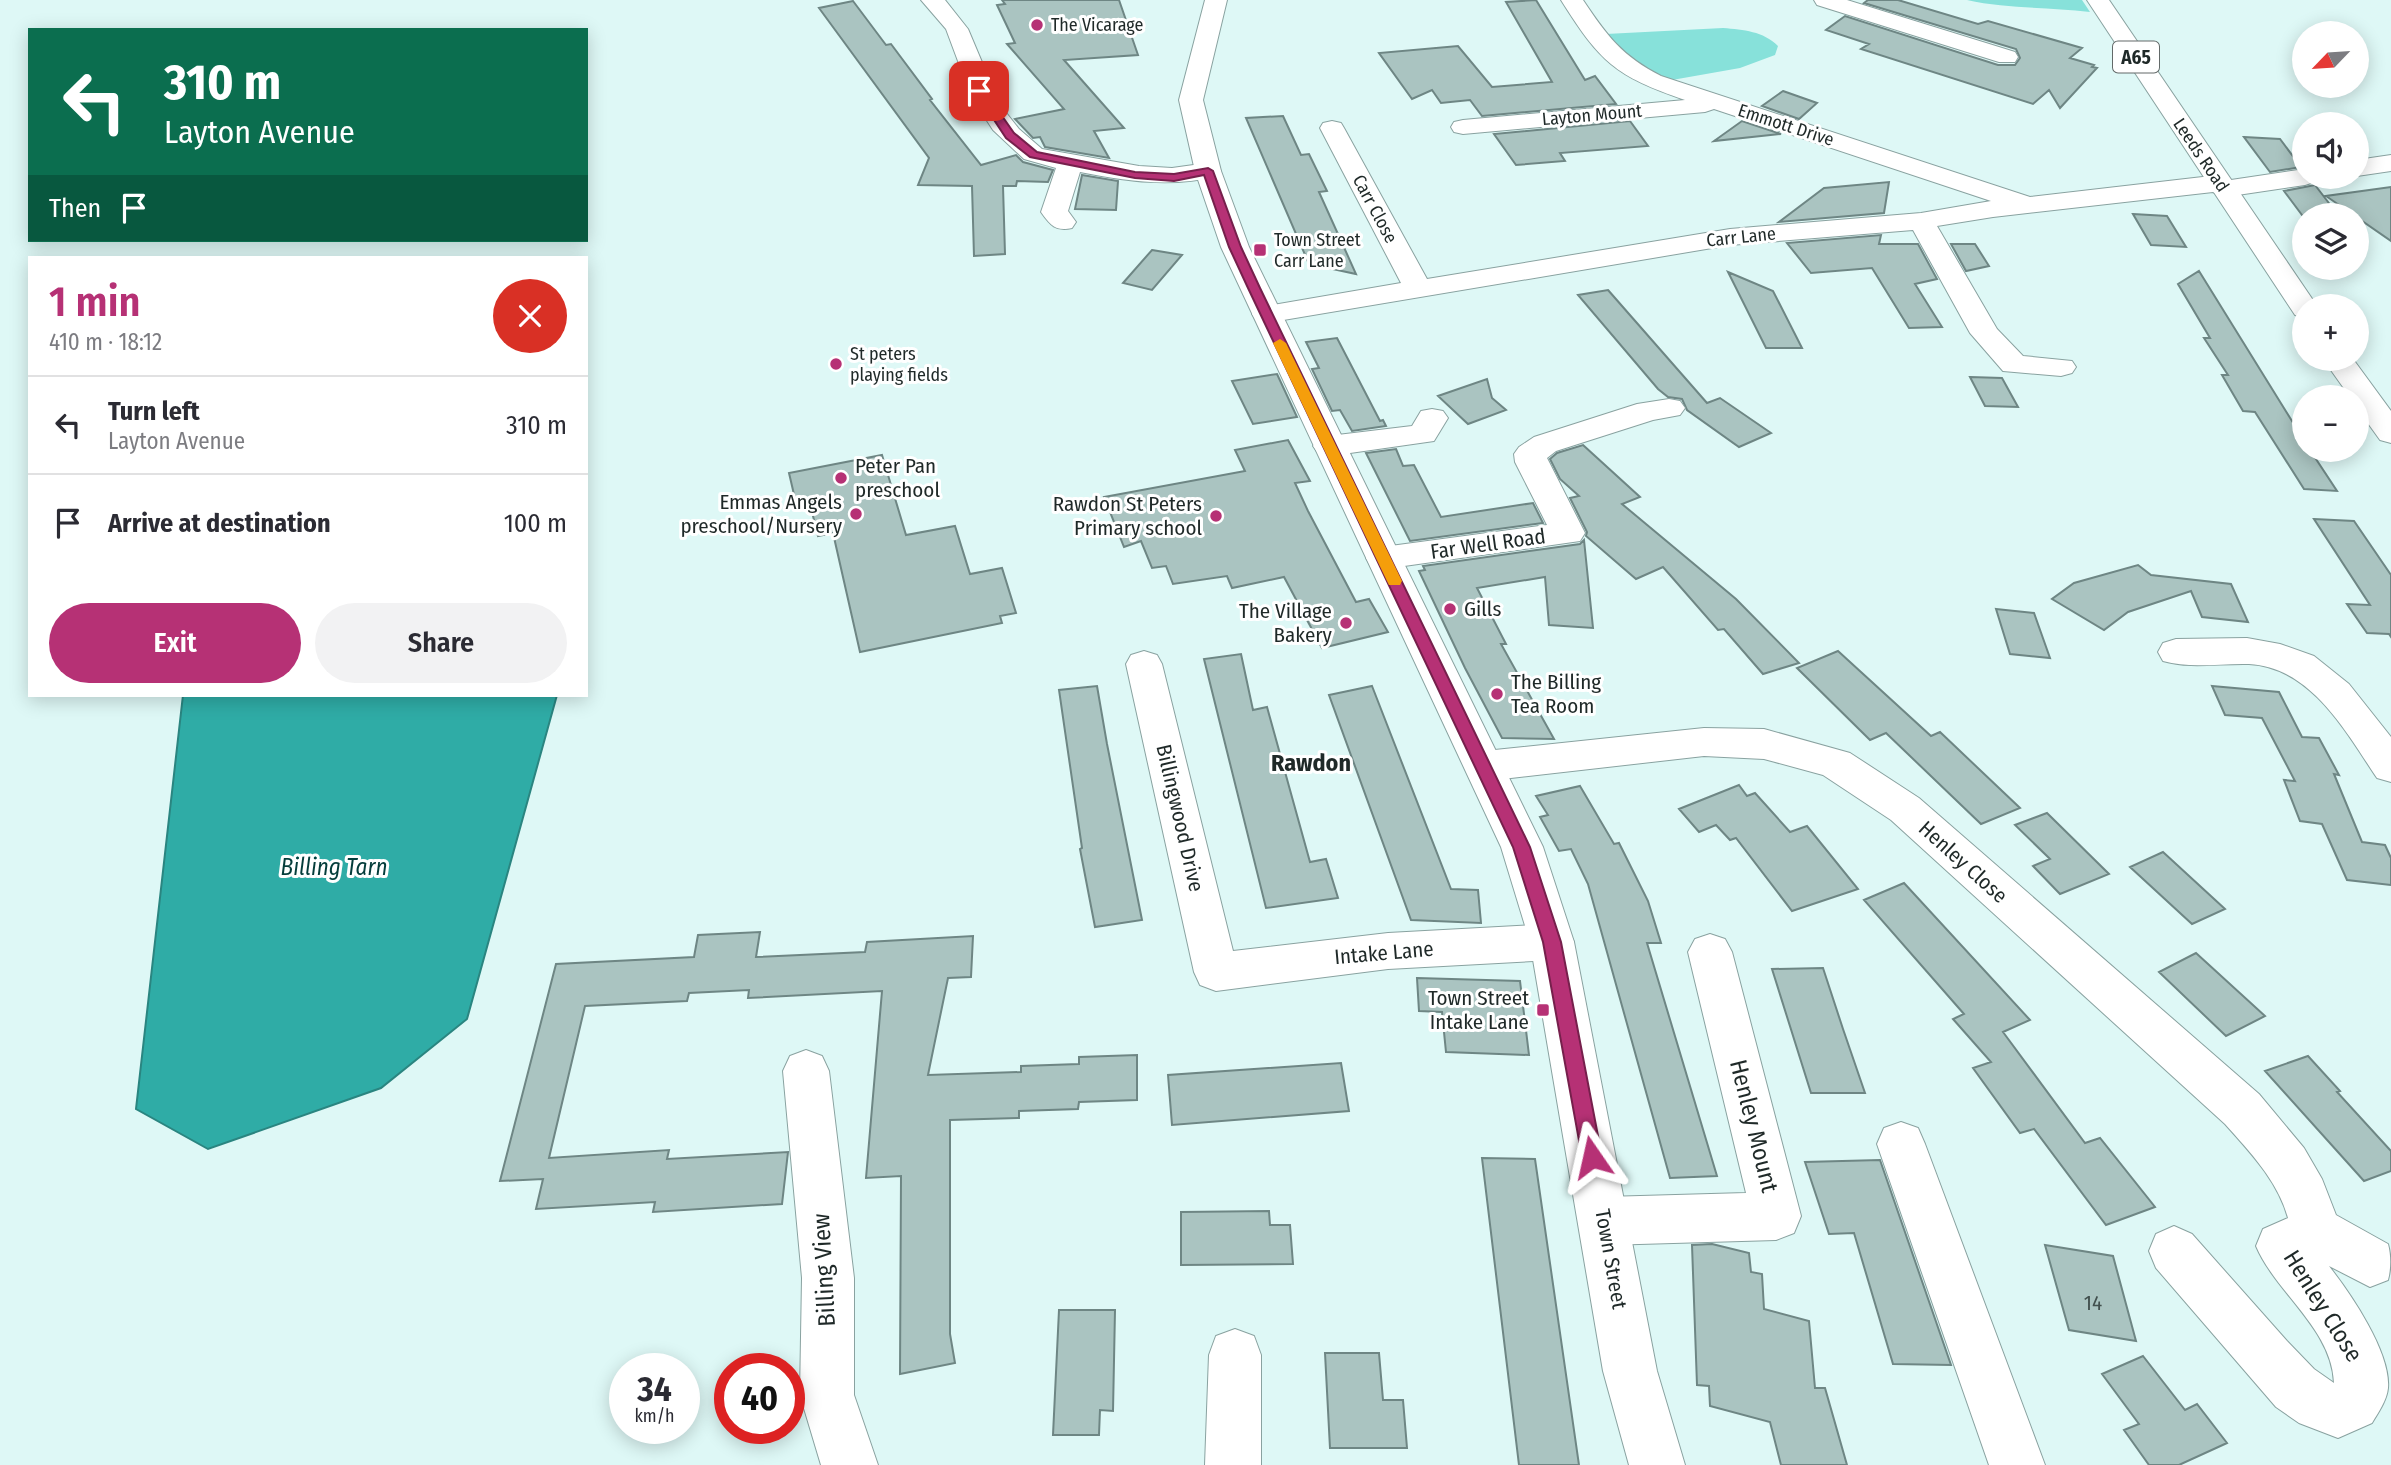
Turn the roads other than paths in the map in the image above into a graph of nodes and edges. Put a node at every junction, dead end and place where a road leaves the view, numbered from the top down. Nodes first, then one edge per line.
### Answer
1 (932, 0) edge
2 (1216, 0) edge
3 (1572, 0) edge
4 (1825, 0) edge
5 (2098, 0) edge
6 (2007, 57) dead end
7 (1721, 104) junction
8 (1463, 127) dead end
9 (1332, 128) dead end
10 (1071, 162) junction
11 (2391, 163) edge
12 (2369, 167) edge
13 (1208, 171) junction
14 (2292, 178) edge
15 (2222, 186) junction
16 (2031, 206) junction
17 (1922, 221) junction
18 (1063, 222) dead end
19 (1418, 289) junction
20 (2295, 294) edge
21 (1266, 314) junction
22 (2061, 367) dead end
23 (2347, 371) edge
24 (1669, 408) dead end
25 (1432, 418) dead end
26 (2391, 433) edge
27 (1329, 446) junction
28 (1383, 558) junction
29 (2176, 652) dead end
30 (1144, 664) dead end
31 (1485, 766) junction
32 (2391, 767) edge
33 (1552, 942) junction
34 (1710, 952) dead end
35 (1216, 972) joint
36 (806, 1071) dead end
37 (1901, 1144) dead end
38 (1605, 1221) junction
39 (2316, 1230) junction
40 (2174, 1251) dead end
41 (2370, 1262) dead end
42 (1235, 1355) dead end
43 (850, 1465) edge
44 (1233, 1465) edge
45 (1657, 1465) edge
46 (2017, 1465) edge

1 - 10 street
2 - 13 street, Town Street
3 - 7 street, Emmott Drive
4 - 6 street
5 - 15 street, Leeds Road / A65
7 - 8 street, Layton Mount
7 - 16 street, Emmott Drive
9 - 19 street, Carr Close
10 - 13 street
10 - 18 street
11 - 12 street
13 - 21 street, Town Street
14 - 15 street, Carr Lane
15 - 16 street, Carr Lane
15 - 20 street, Leeds Road / A65
16 - 17 street, Carr Lane
17 - 19 street, Carr Lane
17 - 22 street
19 - 21 street, Carr Lane
21 - 27 street, Town Street
23 - 26 street
24 - 28 street, Far Well Road
25 - 27 street
27 - 28 street, Town Street
28 - 31 street, Town Street
29 - 32 street
30 - 35 street, Billingwood Drive
31 - 33 street, Town Street
31 - 39 street, Henley Close
33 - 35 street, Intake Lane
33 - 38 street, Town Street
34 - 38 street, Henley Mount
36 - 43 street, Billing View
37 - 46 street
38 - 45 street, Town Street
39 - 40 street, Henley Close
39 - 41 street, Henley Close
42 - 44 street

